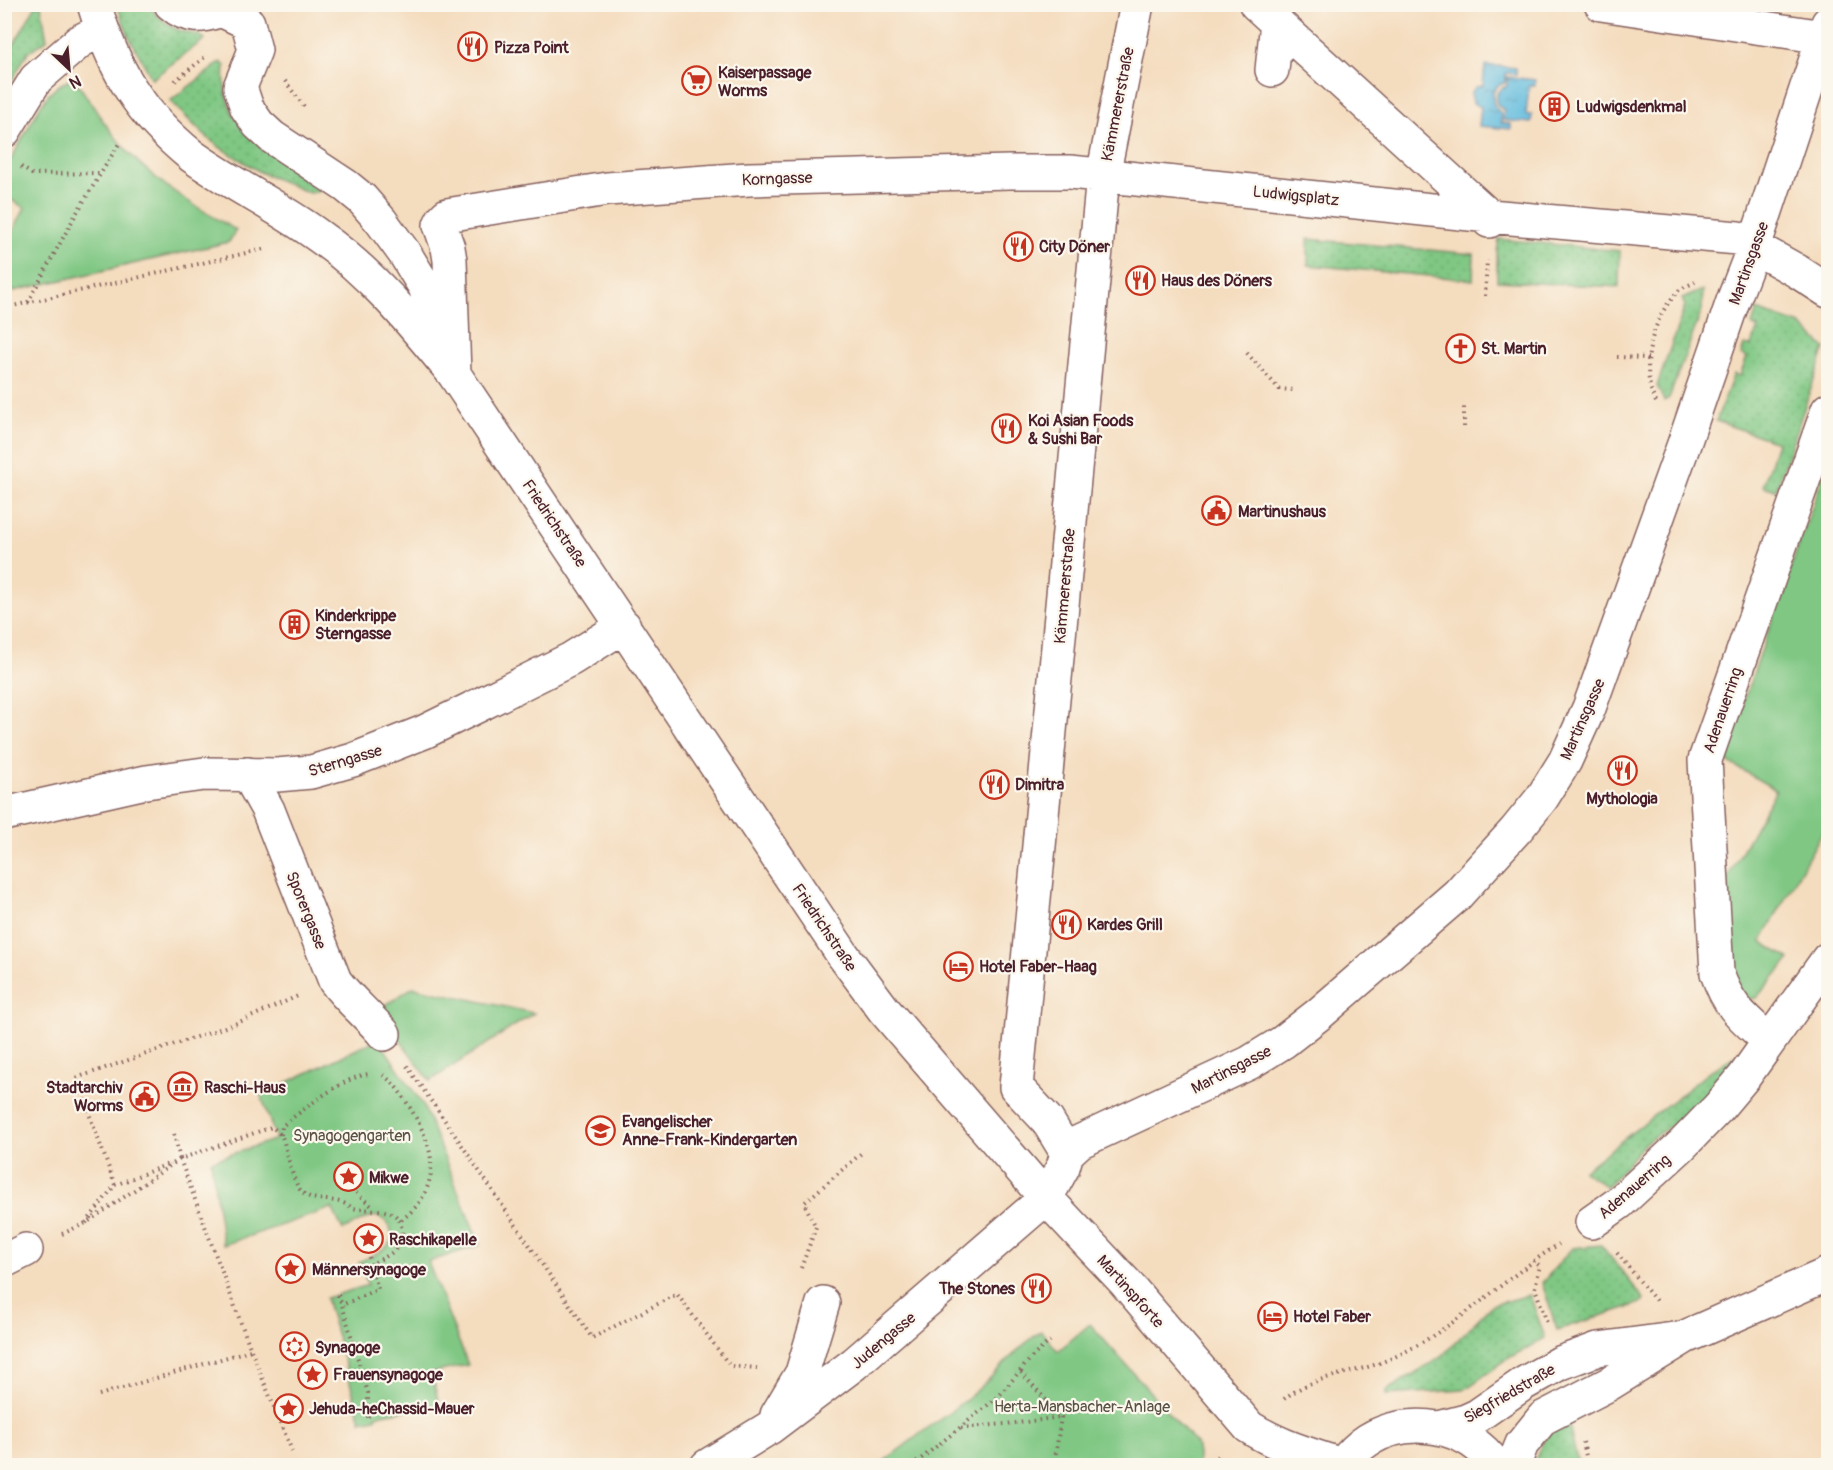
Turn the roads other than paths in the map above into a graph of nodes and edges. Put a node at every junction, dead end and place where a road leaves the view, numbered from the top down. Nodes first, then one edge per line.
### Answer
1 (171, 4) edge
2 (1137, 4) edge
3 (1601, 4) edge
4 (1724, 4) edge
5 (1267, 13) edge
6 (98, 17) edge
7 (1827, 27) edge
8 (1272, 70) dead end
9 (4, 131) edge
10 (1103, 176) junction
11 (1488, 235) junction
12 (1754, 247) junction
13 (1828, 291) edge
14 (454, 374) junction
15 (1828, 410) edge
16 (624, 626) junction
17 (248, 774) junction
18 (4, 814) edge
19 (1828, 959) edge
20 (384, 1034) road end
21 (1769, 1041) junction
22 (945, 1081) joint
23 (1066, 1153) junction
24 (1046, 1198) junction
25 (1592, 1222) road end
26 (1828, 1274) edge
27 (823, 1303) road end
28 (1685, 1337) junction
29 (770, 1428) junction
30 (1439, 1428) junction
31 (1341, 1465) edge
32 (707, 1466) edge
33 (1496, 1466) edge
34 (1513, 1466) edge

1 - 14 street
2 - 10 street, Kämmererstraße
3 - 7 street
4 - 7 street
5 - 8 street
5 - 11 street
6 - 9 street
6 - 14 street, Friedrichstraße
7 - 12 street, Martinsgasse
10 - 11 street, Ludwigsplatz
10 - 14 street, Korngasse
10 - 23 street, Kämmererstraße
11 - 12 street, Ludwigsplatz
12 - 13 street, Ludwigsplatz
12 - 23 street, Martinsgasse
14 - 16 street, Friedrichstraße
15 - 21 street, Adenauerring
16 - 17 street, Sterngasse
16 - 22 street, Friedrichstraße
17 - 18 street, Sterngasse
17 - 20 street, Sporergasse
19 - 21 street, Adenauerring
21 - 25 street, Adenauerring
22 - 24 street, Martinspforte
23 - 24 street
24 - 29 street, Judengasse
24 - 31 street, Martinspforte
26 - 28 street, Siegfriedstraße
27 - 29 street
28 - 30 street, Siegfriedstraße
28 - 34 street, Siegfriedstraße
29 - 32 street, Judengasse
30 - 31 street
30 - 33 street

